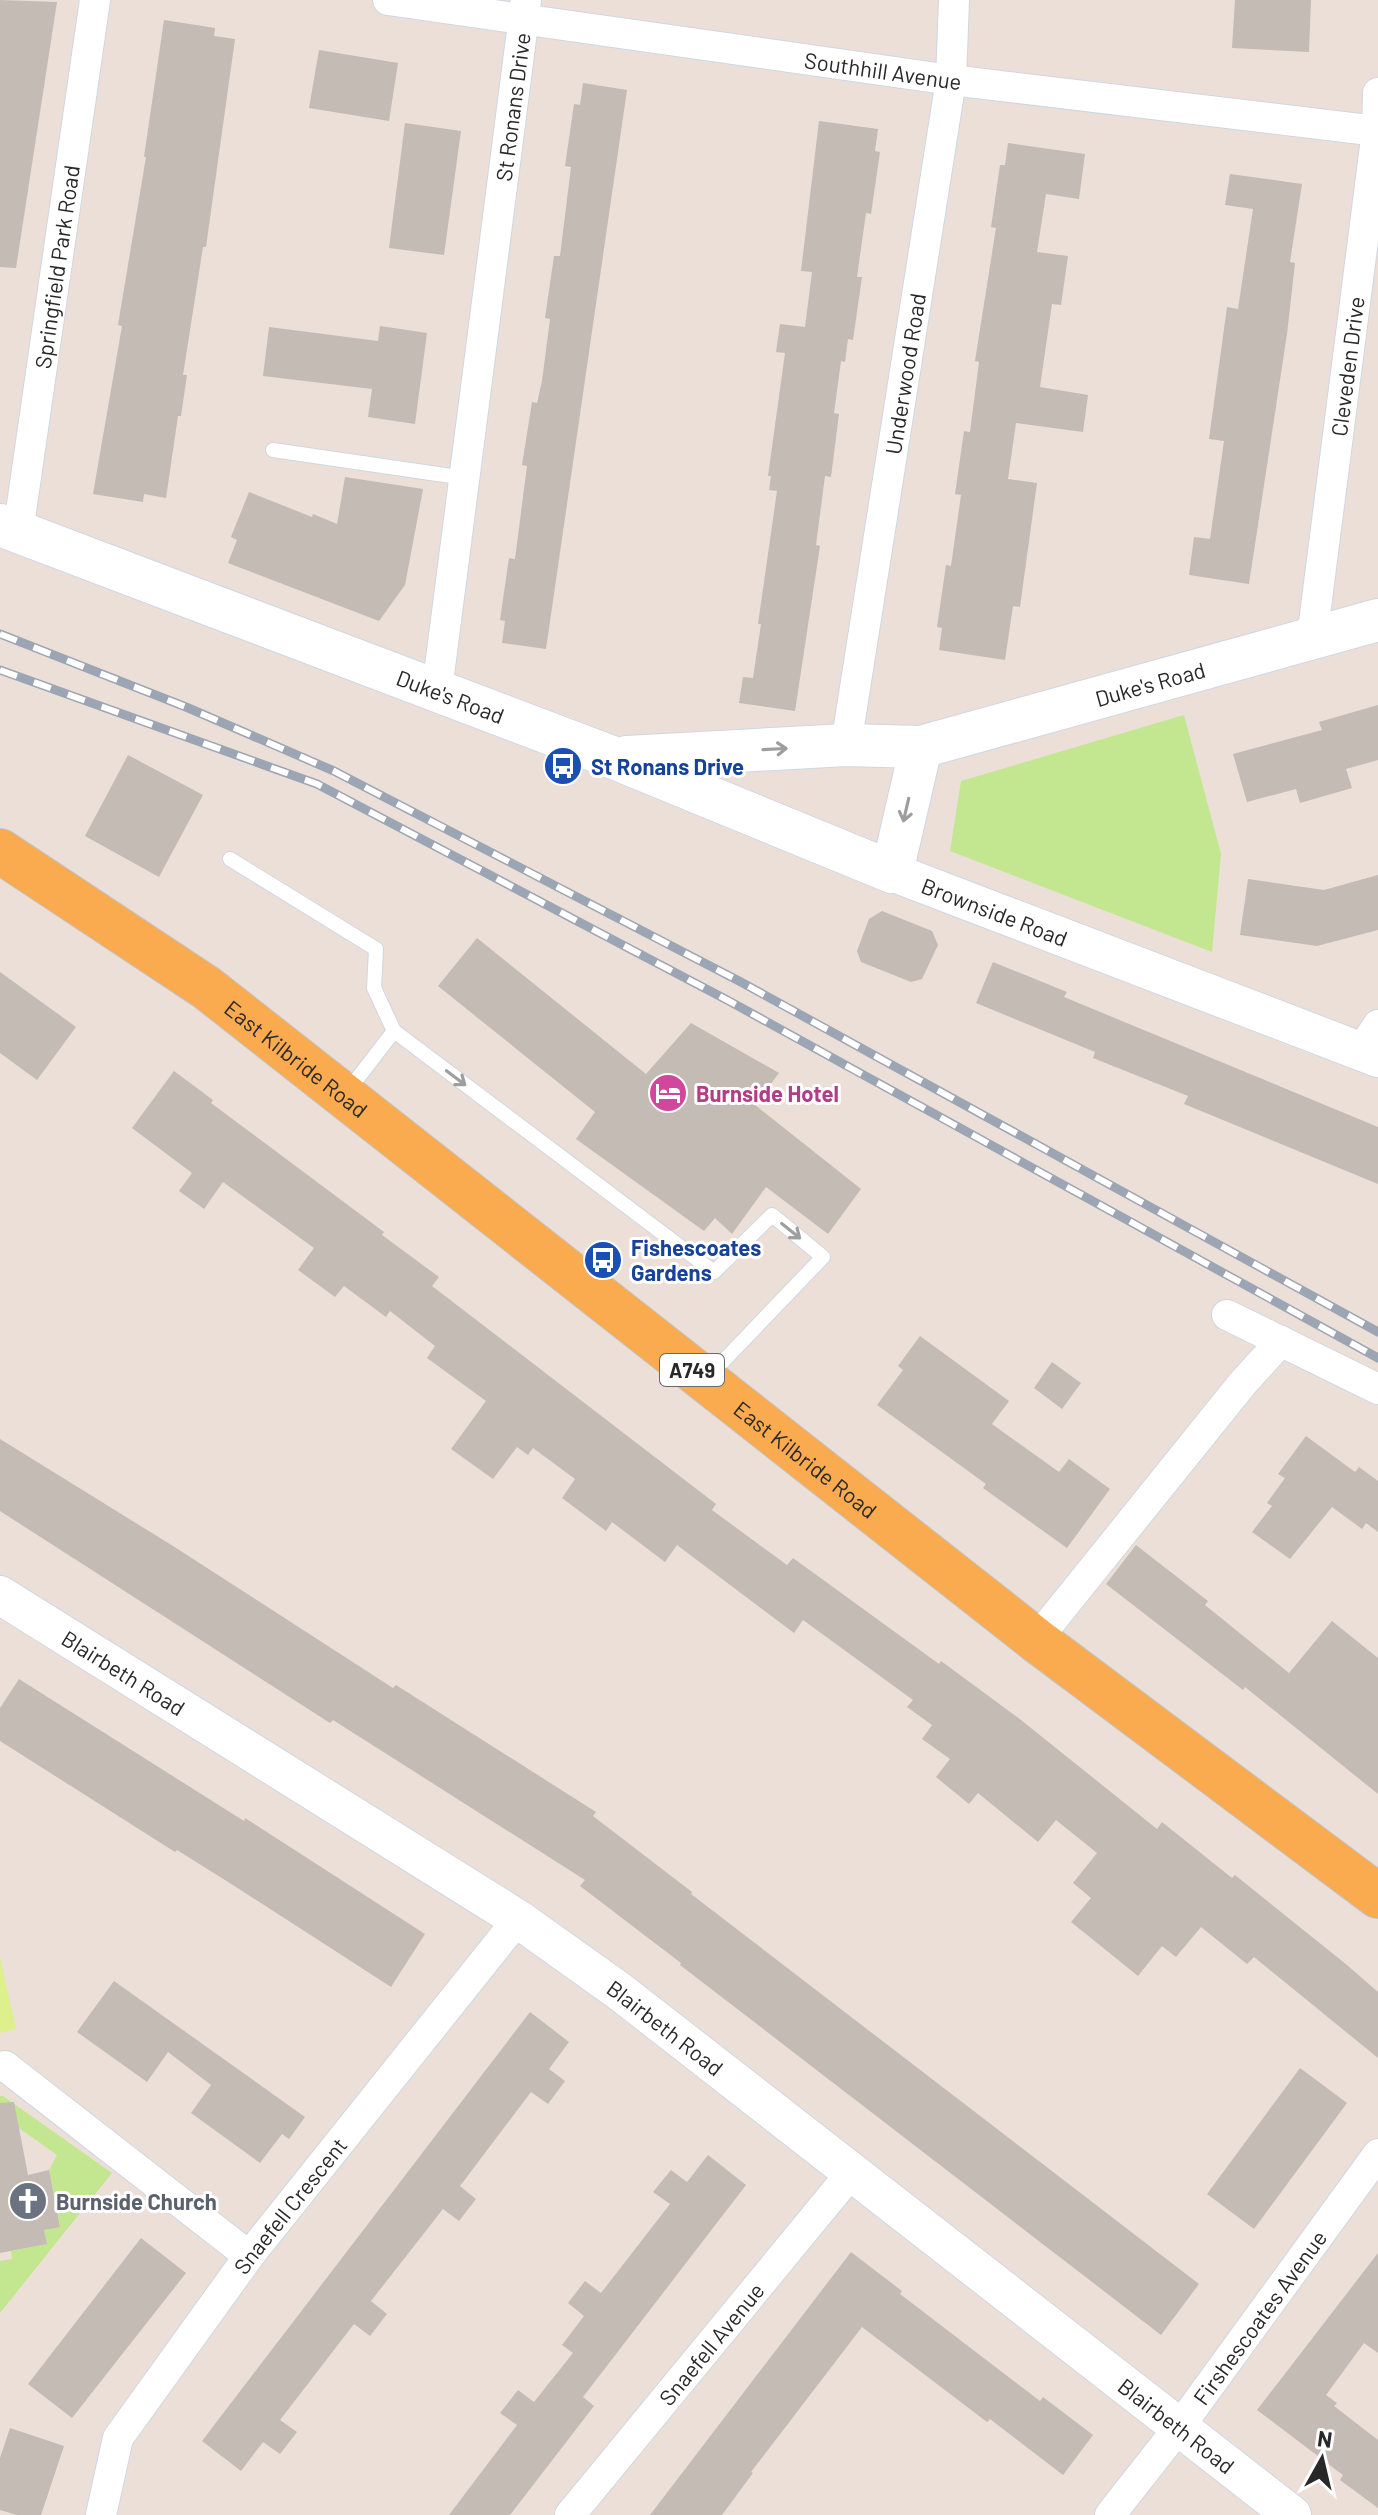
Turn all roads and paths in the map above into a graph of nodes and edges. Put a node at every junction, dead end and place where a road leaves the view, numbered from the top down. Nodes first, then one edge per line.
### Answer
1 (95, 0) edge
2 (388, 0) edge
3 (954, 0) edge
4 (525, 9) edge
5 (951, 80) junction
6 (1378, 93) edge
7 (1377, 131) edge
8 (273, 450) dead end
9 (465, 478) junction
10 (9, 528) edge
11 (1378, 620) edge
12 (1312, 638) junction
13 (437, 690) junction
14 (846, 745) junction
15 (921, 747) junction
16 (614, 758) junction
17 (0, 851) edge
18 (230, 859) dead end
19 (892, 872) junction
20 (394, 1031) junction
21 (1372, 1045) edge
22 (344, 1096) junction
23 (1227, 1315) dead end
24 (1281, 1341) junction
25 (705, 1380) junction
26 (1378, 1389) edge
27 (0, 1595) edge
28 (1036, 1640) junction
29 (1378, 1896) edge
30 (518, 1919) junction
31 (0, 2067) edge
32 (1378, 2154) edge
33 (852, 2172) junction
34 (249, 2256) junction
35 (1180, 2426) junction
36 (101, 2515) edge
37 (570, 2515) edge
38 (1110, 2515) edge
39 (1292, 2515) edge

1 - 10 street, Springfield Park Road
2 - 4 street, Southhill Avenue
3 - 5 street, Underwood Road
4 - 5 street, Southhill Avenue
4 - 9 street, St Ronans Drive
5 - 7 street, Southhill Avenue
5 - 14 street, Underwood Road
6 - 7 street, Cleveden Drive
7 - 12 street, Cleveden Drive
8 - 9 lane
9 - 13 street, St Ronans Drive
10 - 13 main road, Duke's Road
11 - 12 main road, Duke's Road
12 - 15 main road, Duke's Road
13 - 16 main road, Duke's Road
14 - 15 main road, Duke's Road
16 -> 14 main road, Duke's Road
15 -> 19 main road
16 - 19 main road, Brownside Road
17 - 22 main road, East Kilbride Road / A749
18 - 20 lane
19 - 21 street, Brownside Road
20 - 22 lane
20 -> 25 lane
22 - 25 main road, East Kilbride Road / A749
23 - 24 street
24 - 26 street
24 - 28 street
25 - 28 main road, East Kilbride Road / A749
27 - 30 street, Blairbeth Road
28 - 29 main road, East Kilbride Road / A749
30 - 33 street, Blairbeth Road
30 - 34 street, Snaefell Crescent
31 - 34 street
32 - 35 street, Firshescoates Avenue
33 - 35 street, Blairbeth Road
33 - 37 street, Snaefell Avenue
34 - 36 street, Snaefell Crescent
35 - 38 street, Firshescoates Avenue
35 - 39 street, Blairbeth Road

